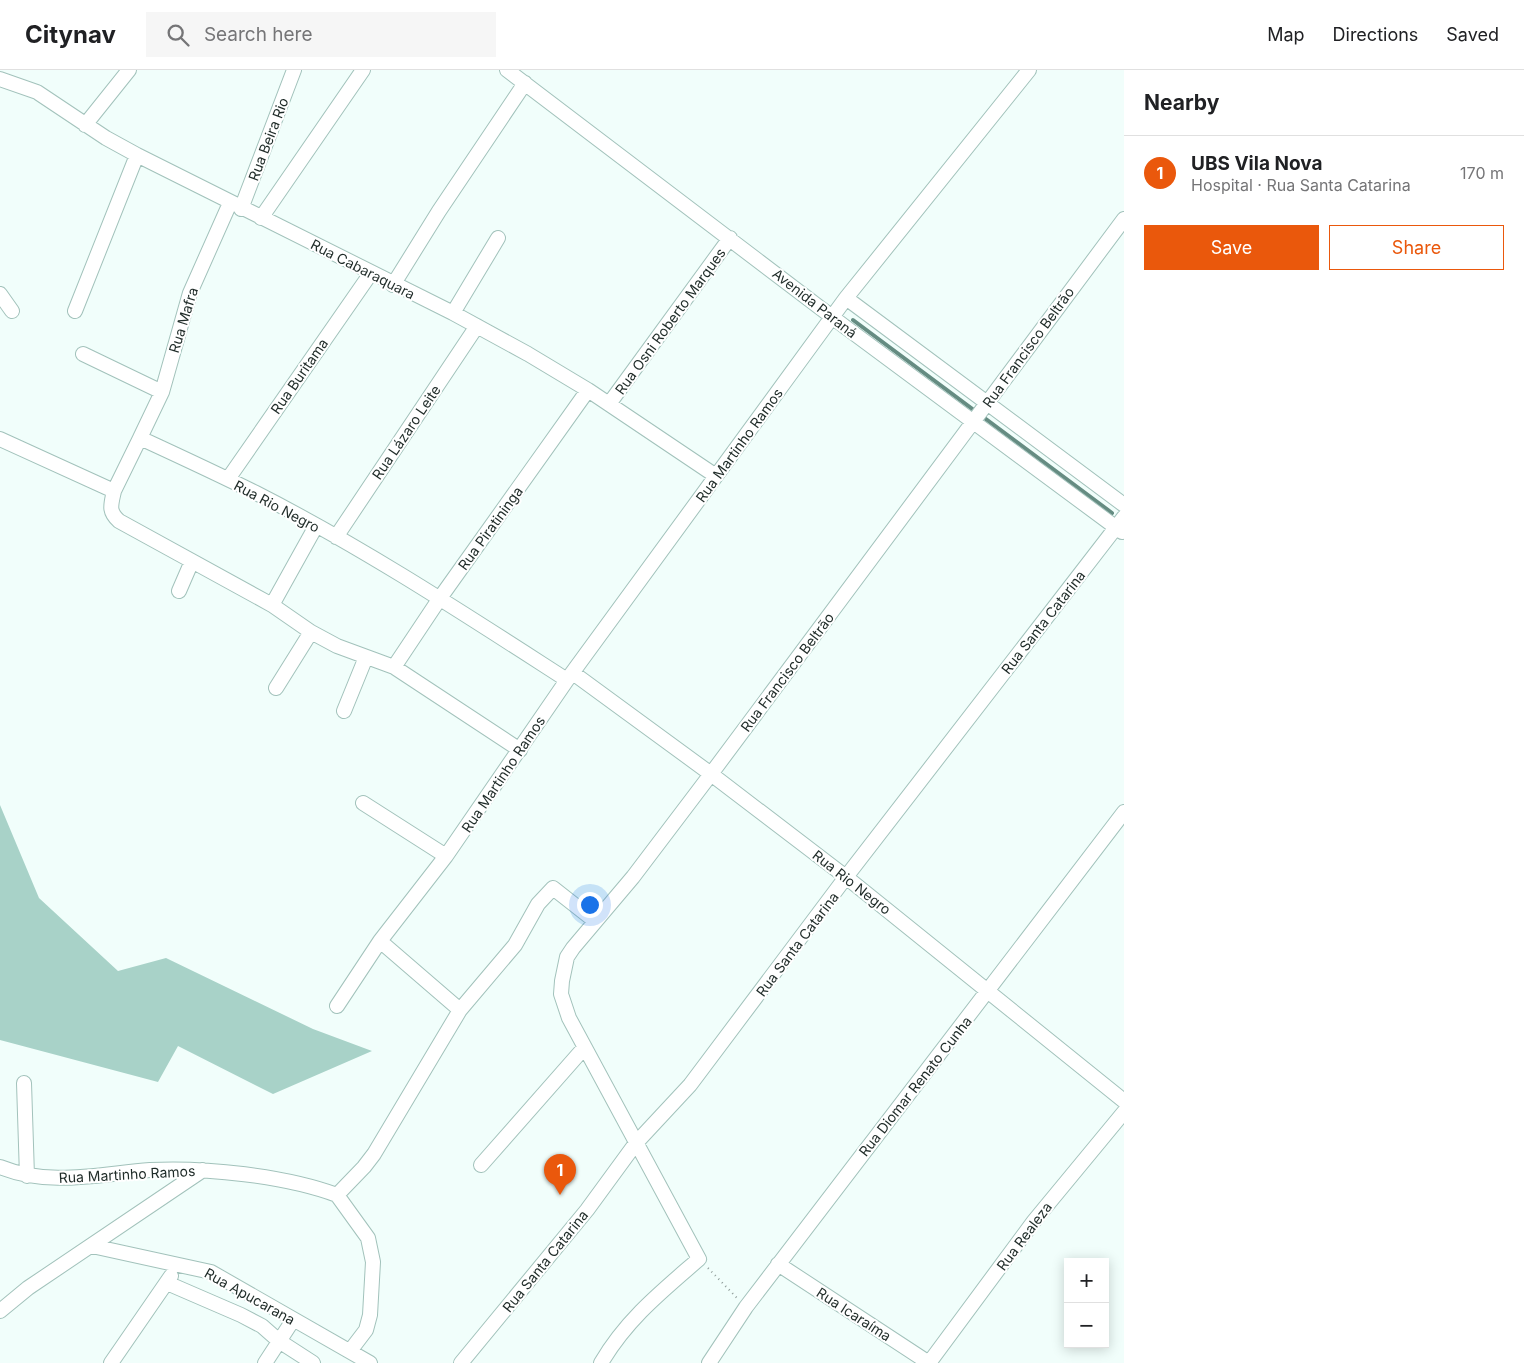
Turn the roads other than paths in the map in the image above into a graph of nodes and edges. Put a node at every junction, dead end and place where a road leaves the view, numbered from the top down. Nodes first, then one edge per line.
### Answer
1 (128, 70) edge
2 (294, 70) edge
3 (364, 70) edge
4 (507, 70) edge
5 (1029, 70) edge
6 (0, 79) edge
7 (525, 84) junction
8 (84, 125) junction
9 (137, 155) junction
10 (235, 206) junction
11 (261, 218) junction
12 (1124, 219) edge
13 (498, 238) dead end
14 (730, 238) junction
15 (371, 273) junction
16 (393, 284) junction
17 (0, 294) edge
18 (846, 298) junction
19 (12, 311) dead end
20 (75, 311) dead end
21 (453, 313) junction
22 (833, 316) junction
23 (477, 326) junction
24 (83, 354) dead end
25 (588, 390) junction
26 (162, 392) junction
27 (609, 404) junction
28 (981, 411) junction
29 (140, 438) junction
30 (0, 439) edge
31 (716, 476) junction
32 (228, 479) junction
33 (114, 491) junction
34 (1124, 505) edge
35 (316, 526) junction
36 (1121, 526) edge
37 (336, 538) junction
38 (192, 561) junction
39 (179, 591) dead end
40 (440, 598) junction
41 (272, 605) junction
42 (311, 632) junction
43 (366, 657) junction
44 (394, 667) junction
45 (570, 677) junction
46 (276, 688) dead end
47 (344, 710) dead end
48 (520, 750) junction
49 (711, 774) junction
50 (363, 803) dead end
51 (1124, 812) edge
52 (446, 856) junction
53 (846, 877) junction
54 (595, 921) junction
55 (380, 941) junction
56 (988, 991) junction
57 (336, 1006) dead end
58 (460, 1010) junction
59 (584, 1048) junction
60 (24, 1083) dead end
61 (1124, 1101) edge
62 (1124, 1112) edge
63 (636, 1143) junction
64 (481, 1165) dead end
65 (0, 1167) edge
66 (203, 1170) junction
67 (27, 1176) junction
68 (337, 1195) junction
69 (92, 1246) junction
70 (778, 1264) junction
71 (178, 1265) junction
72 (167, 1283) junction
73 (0, 1311) edge
74 (293, 1320) junction
75 (279, 1341) junction
76 (350, 1351) junction
77 (111, 1363) edge
78 (265, 1363) edge
79 (313, 1363) edge
80 (370, 1363) edge
81 (461, 1363) edge
82 (601, 1363) edge
83 (708, 1363) edge
84 (929, 1363) edge

1 - 8 street
2 - 10 street, Rua Beira Rio
3 - 11 street
4 - 7 street, Avenida Paraná
5 - 18 street, Rua Martinho Ramos
6 - 8 street, Rua Cabaraquara
7 - 14 street, Avenida Paraná
7 - 16 street
8 - 9 street, Rua Cabaraquara
9 - 10 street, Rua Cabaraquara
9 - 20 street
10 - 11 street, Rua Cabaraquara
10 - 26 street, Rua Mafra
11 - 15 street, Rua Cabaraquara
12 - 28 street, Rua Francisco Beltrão
13 - 21 street
14 - 22 street, Avenida Paraná
14 - 27 street, Rua Osni Roberto Marques
15 - 16 street, Rua Cabaraquara
15 - 32 street, Rua Buritama
16 - 21 street, Rua Cabaraquara
17 - 19 street
18 - 22 street, Rua Martinho Ramos
18 - 28 street, Avenida Paraná
21 - 23 street, Rua Cabaraquara
22 - 28 street, Avenida Paraná
22 - 31 street, Rua Martinho Ramos
23 - 25 street, Rua Cabaraquara
23 - 37 street, Rua Lázaro Leite
24 - 26 street
25 - 27 street, Rua Cabaraquara
25 - 40 street, Rua Piratininga
26 - 29 street, Rua Mafra
27 - 31 street, Rua Cabaraquara
28 - 34 street, Avenida Paraná
28 - 36 street, Avenida Paraná
28 - 49 street, Rua Francisco Beltrão
29 - 32 street, Rua Rio Negro
29 - 33 street
30 - 33 street
31 - 45 street, Rua Martinho Ramos
32 - 35 street, Rua Rio Negro
33 - 38 street
35 - 37 street, Rua Rio Negro
35 - 41 street
36 - 53 street, Rua Santa Catarina
37 - 40 street, Rua Rio Negro
38 - 39 street
38 - 41 street
40 - 44 street, Rua Piratininga
40 - 45 street, Rua Rio Negro
41 - 42 street
42 - 43 street
42 - 46 street
43 - 44 street
43 - 47 street
44 - 48 street
45 - 48 street, Rua Martinho Ramos
45 - 49 street, Rua Rio Negro
48 - 52 street, Rua Martinho Ramos
49 - 53 street, Rua Rio Negro
49 - 54 street, Rua Francisco Beltrão
50 - 52 street
51 - 56 street, Rua Diomar Renato Cunha
52 - 55 street, Rua Martinho Ramos
53 - 56 street, Rua Rio Negro
53 - 63 street, Rua Santa Catarina
54 - 58 street
54 - 59 street, Rua Francisco Beltrão
55 - 57 street, Rua Martinho Ramos
55 - 58 street
56 - 61 street, Rua Rio Negro
56 - 70 street, Rua Diomar Renato Cunha
58 - 68 street
59 - 63 street, Rua Francisco Beltrão
59 - 64 street
60 - 67 street
62 - 84 street, Rua Realeza
63 - 81 street, Rua Santa Catarina
63 - 82 street, Rua Francisco Beltrão
65 - 67 street, Rua Martinho Ramos
66 - 67 street, Rua Martinho Ramos
66 - 68 street, Rua Martinho Ramos
66 - 69 street
68 - 76 street
69 - 71 street, Rua Apucarana
69 - 73 street
70 - 83 street, Rua Diomar Renato Cunha
70 - 84 street, Rua Icaraíma
71 - 72 street
71 - 74 street, Rua Apucarana
72 - 75 street
72 - 77 street
74 - 75 street
74 - 76 street, Rua Apucarana
75 - 78 street
75 - 79 street
76 - 80 street, Rua Apucarana

